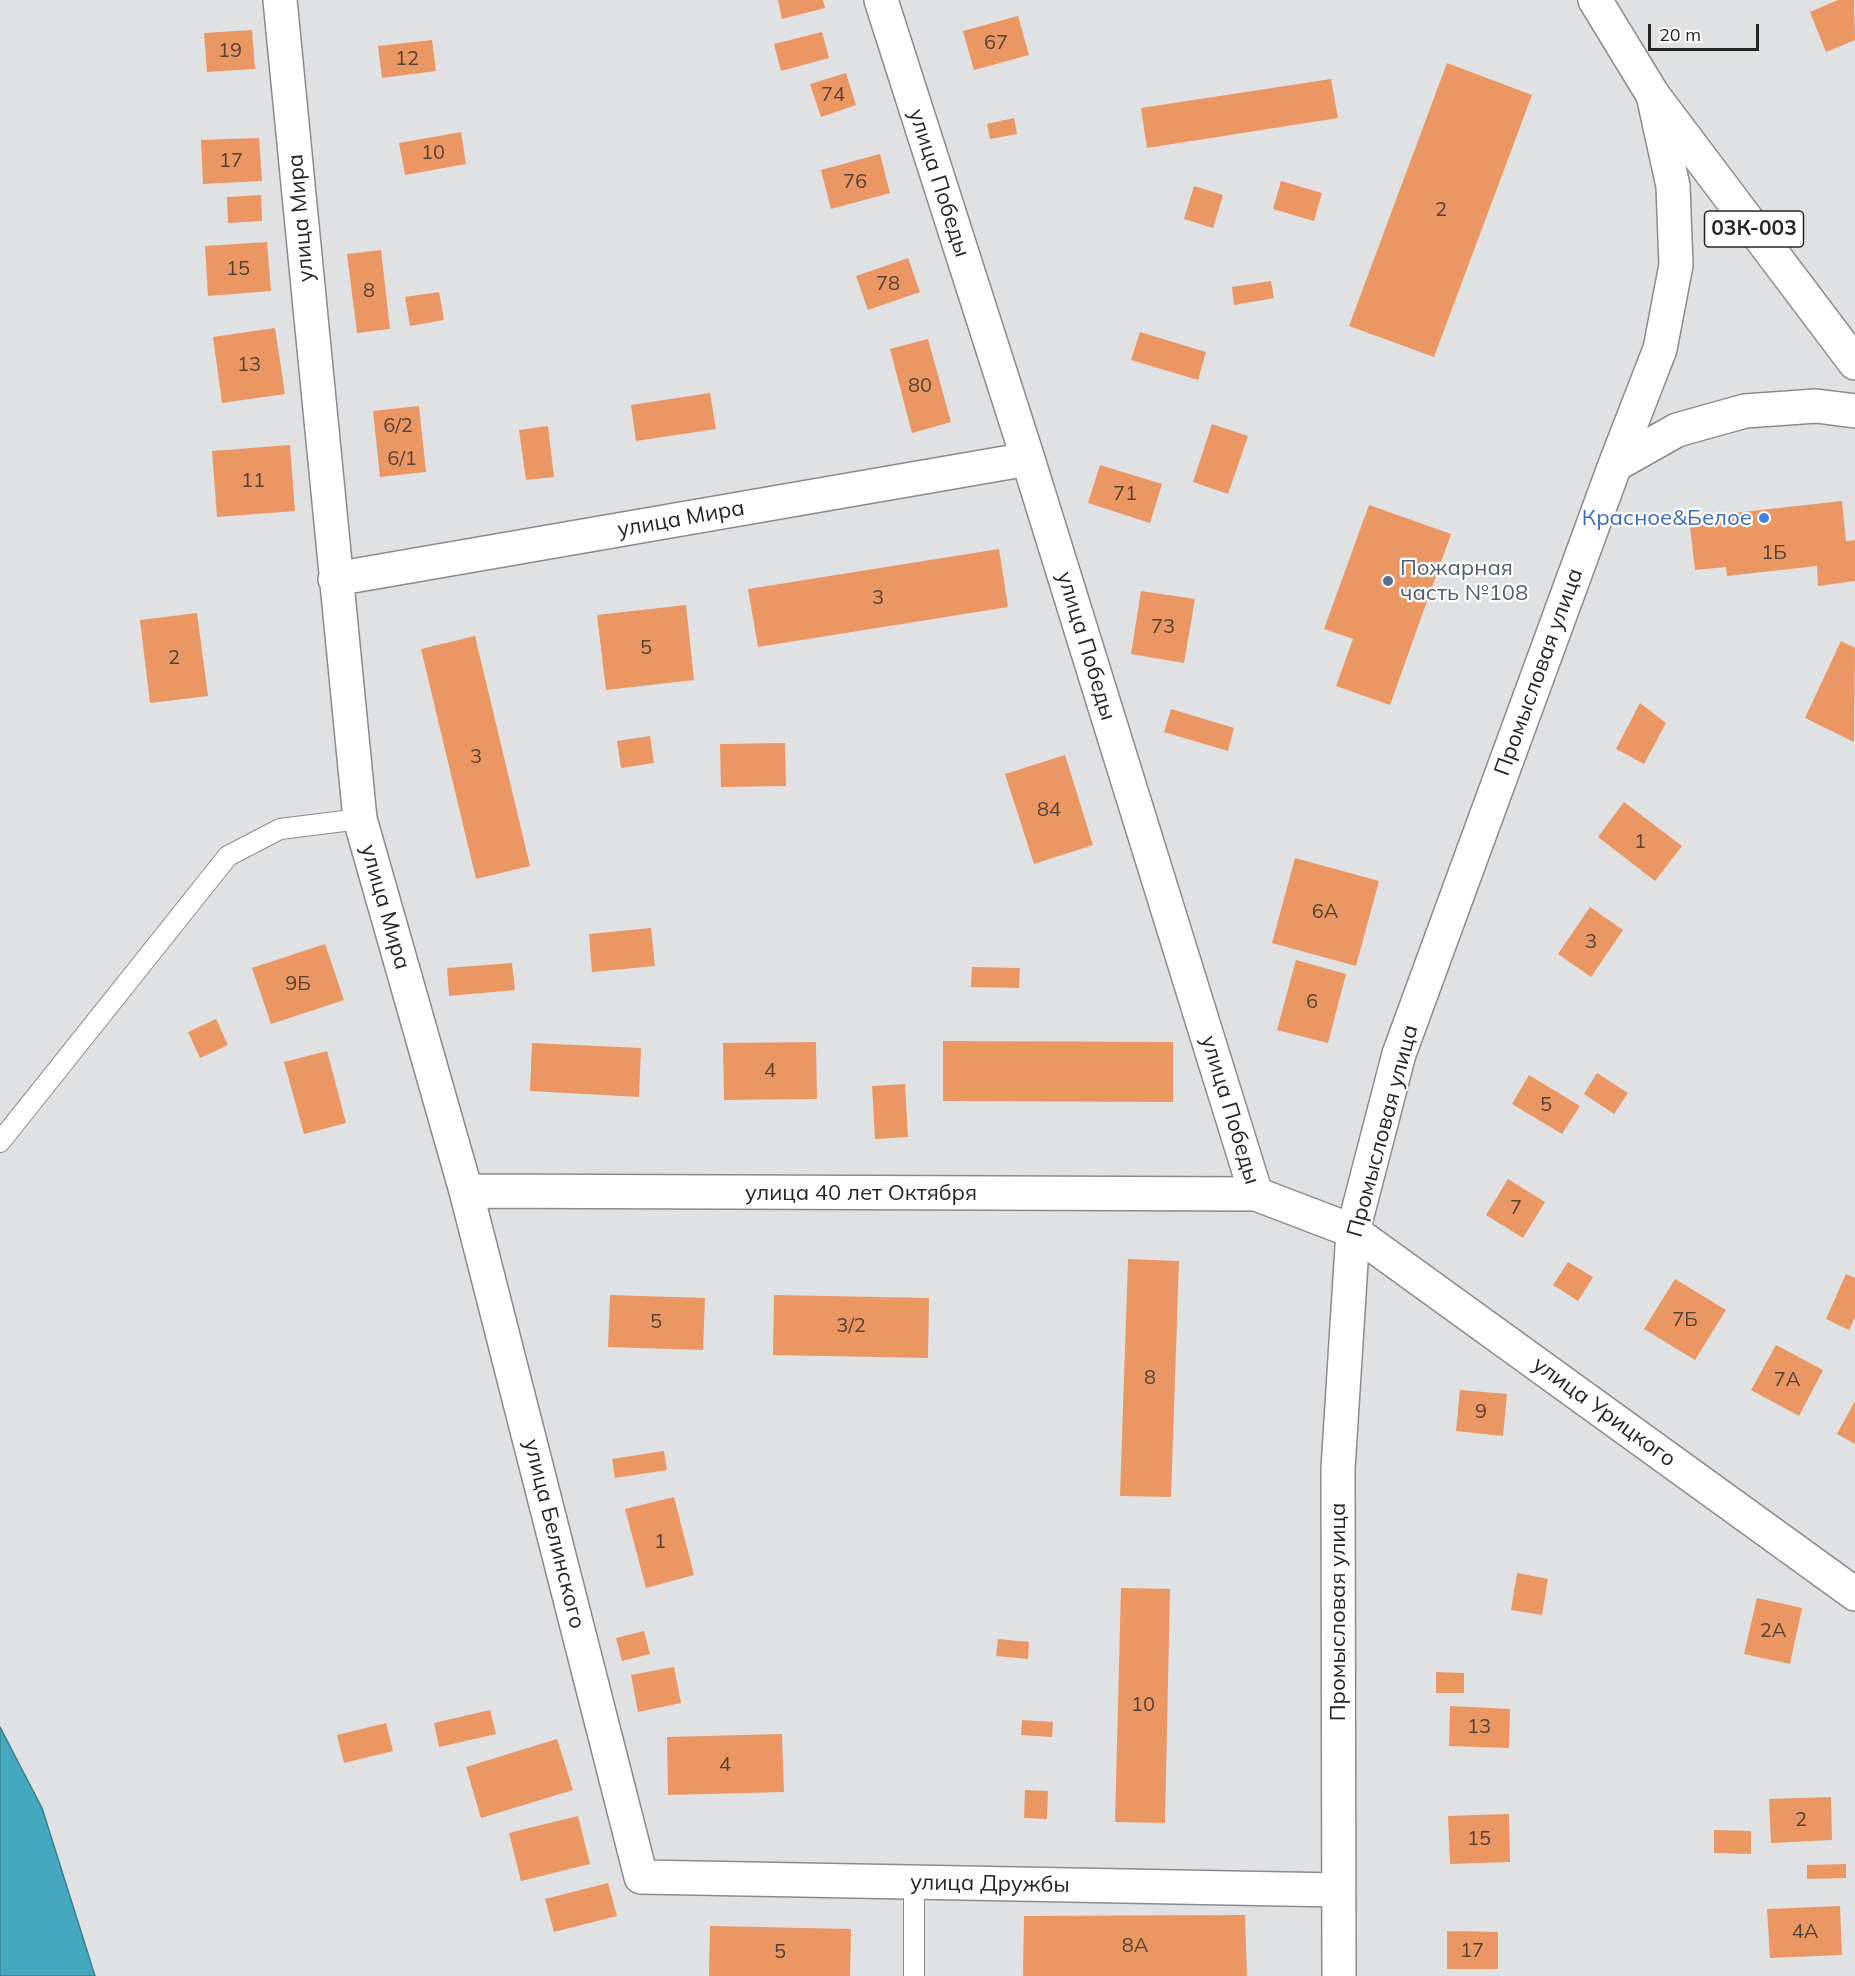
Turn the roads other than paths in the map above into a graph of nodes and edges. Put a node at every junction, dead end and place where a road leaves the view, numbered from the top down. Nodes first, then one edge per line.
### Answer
1 (280, 0) edge
2 (881, 0) edge
3 (1595, 0) edge
4 (1653, 95) junction
5 (1855, 363) edge
6 (1855, 411) edge
7 (1028, 459) junction
8 (1615, 465) junction
9 (335, 579) junction
10 (360, 819) junction
11 (0, 1142) edge
12 (466, 1191) junction
13 (1256, 1194) junction
14 (1353, 1231) junction
15 (1855, 1594) edge
16 (641, 1877) joint
17 (914, 1882) junction
18 (1338, 1890) junction
19 (914, 1976) edge
20 (1339, 1976) edge

1 - 9 street, улица Мира
2 - 7 street, улица Победы
3 - 4 street, 03К-003
4 - 5 street, 03К-003
4 - 8 street, Промысловая улица
6 - 8 street
7 - 9 street, улица Мира
7 - 13 street, улица Победы
8 - 14 street, Промысловая улица
9 - 10 street, улица Мира
10 - 11 lane
10 - 12 street, улица Мира
12 - 13 street, улица 40 лет Октября
12 - 16 street, улица Белинского
13 - 14 street, улица Победы
14 - 15 street, улица Урицкого
14 - 18 street, Промысловая улица
16 - 17 street, улица Дружбы
17 - 18 street, улица Дружбы
17 - 19 lane
18 - 20 street, Промысловая улица

